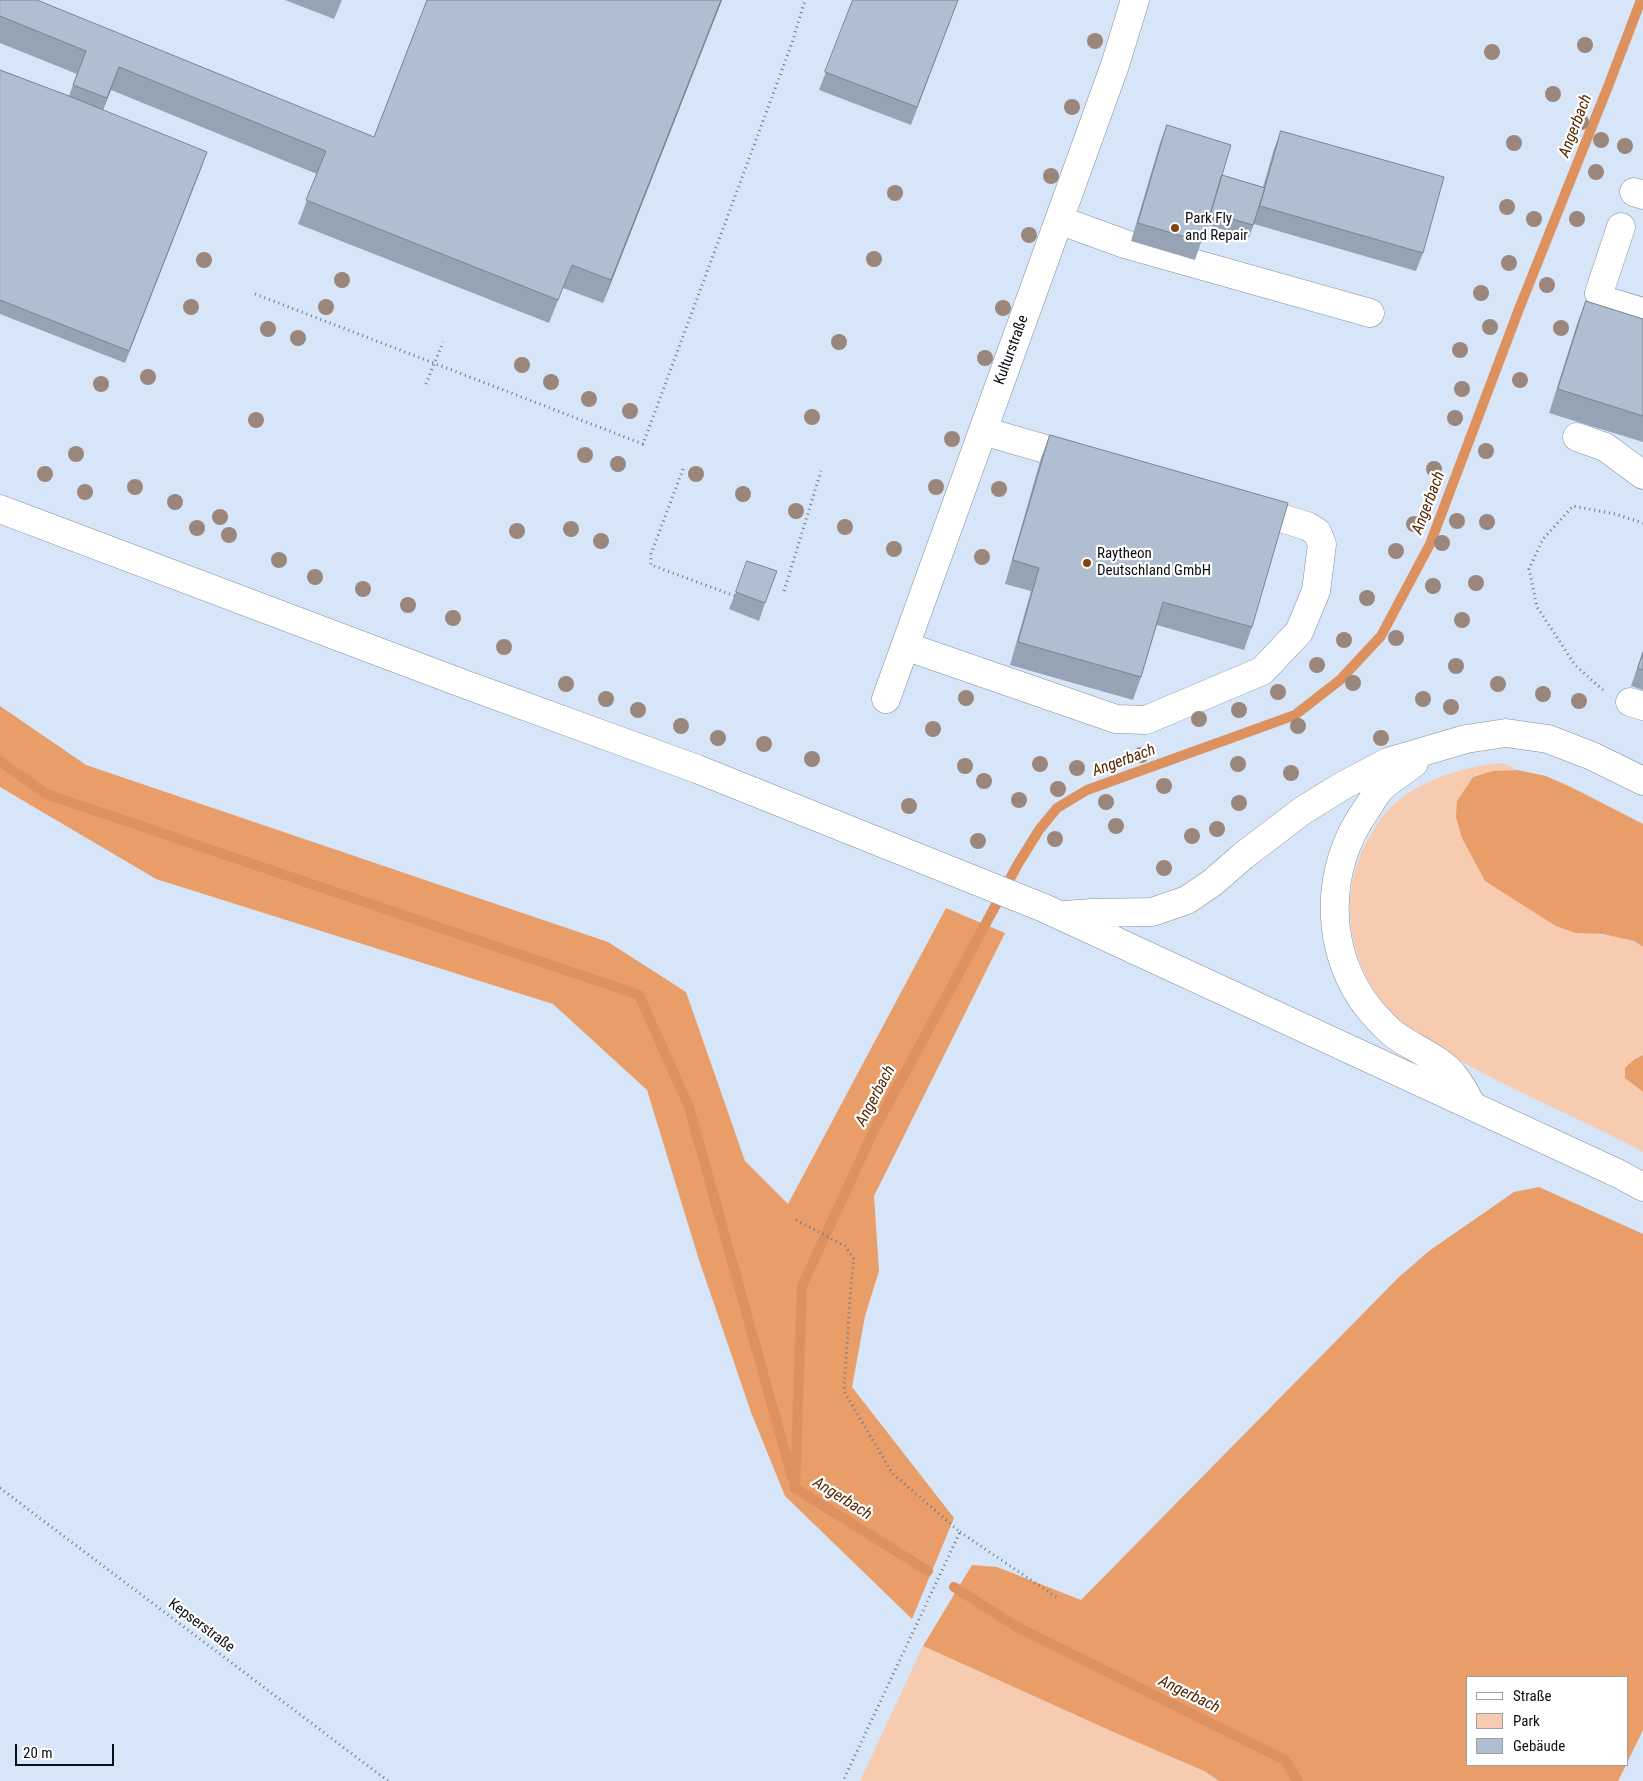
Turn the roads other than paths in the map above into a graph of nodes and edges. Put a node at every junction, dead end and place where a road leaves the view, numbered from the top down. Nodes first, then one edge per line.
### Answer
1 (1135, 0) edge
2 (1059, 220) junction
3 (1621, 227) dead end
4 (1643, 312) edge
5 (1370, 313) dead end
6 (983, 431) junction
7 (1577, 437) dead end
8 (1099, 465) edge
9 (1643, 475) edge
10 (1222, 501) edge
11 (0, 509) edge
12 (905, 646) junction
13 (886, 699) dead end
14 (1430, 751) junction
15 (1643, 781) edge
16 (1052, 912) junction
17 (1472, 1106) junction
18 (1643, 1187) edge

1 - 2 main road, Kulturstraße
2 - 5 main road
2 - 6 main road, Kulturstraße
3 - 4 main road
6 - 8 main road
6 - 12 main road, Kulturstraße
7 - 9 main road
10 - 12 main road
11 - 16 main road
12 - 13 main road, Kulturstraße
14 - 15 main road
14 - 16 main road
14 - 17 main road
16 - 17 main road
17 - 18 main road

